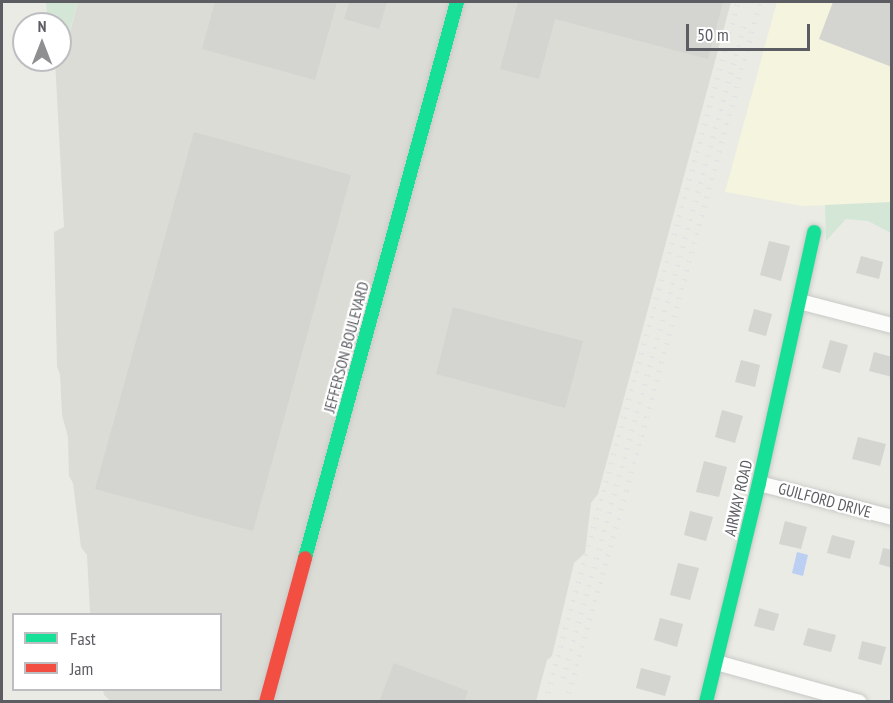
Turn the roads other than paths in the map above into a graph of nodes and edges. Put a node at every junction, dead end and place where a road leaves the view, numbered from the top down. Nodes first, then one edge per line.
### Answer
1 (457, 2) edge
2 (814, 232) dead end
3 (799, 301) junction
4 (891, 325) edge
5 (759, 483) junction
6 (891, 517) edge
7 (716, 662) junction
8 (266, 702) edge
9 (705, 702) edge
10 (859, 702) edge

1 - 8 main road, JEFFERSON BOULEVARD
2 - 3 main road, AIRWAY ROAD
3 - 4 street
3 - 5 main road, AIRWAY ROAD
5 - 6 street, GUILFORD DRIVE
5 - 7 main road, AIRWAY ROAD
7 - 9 main road, AIRWAY ROAD
7 - 10 street

